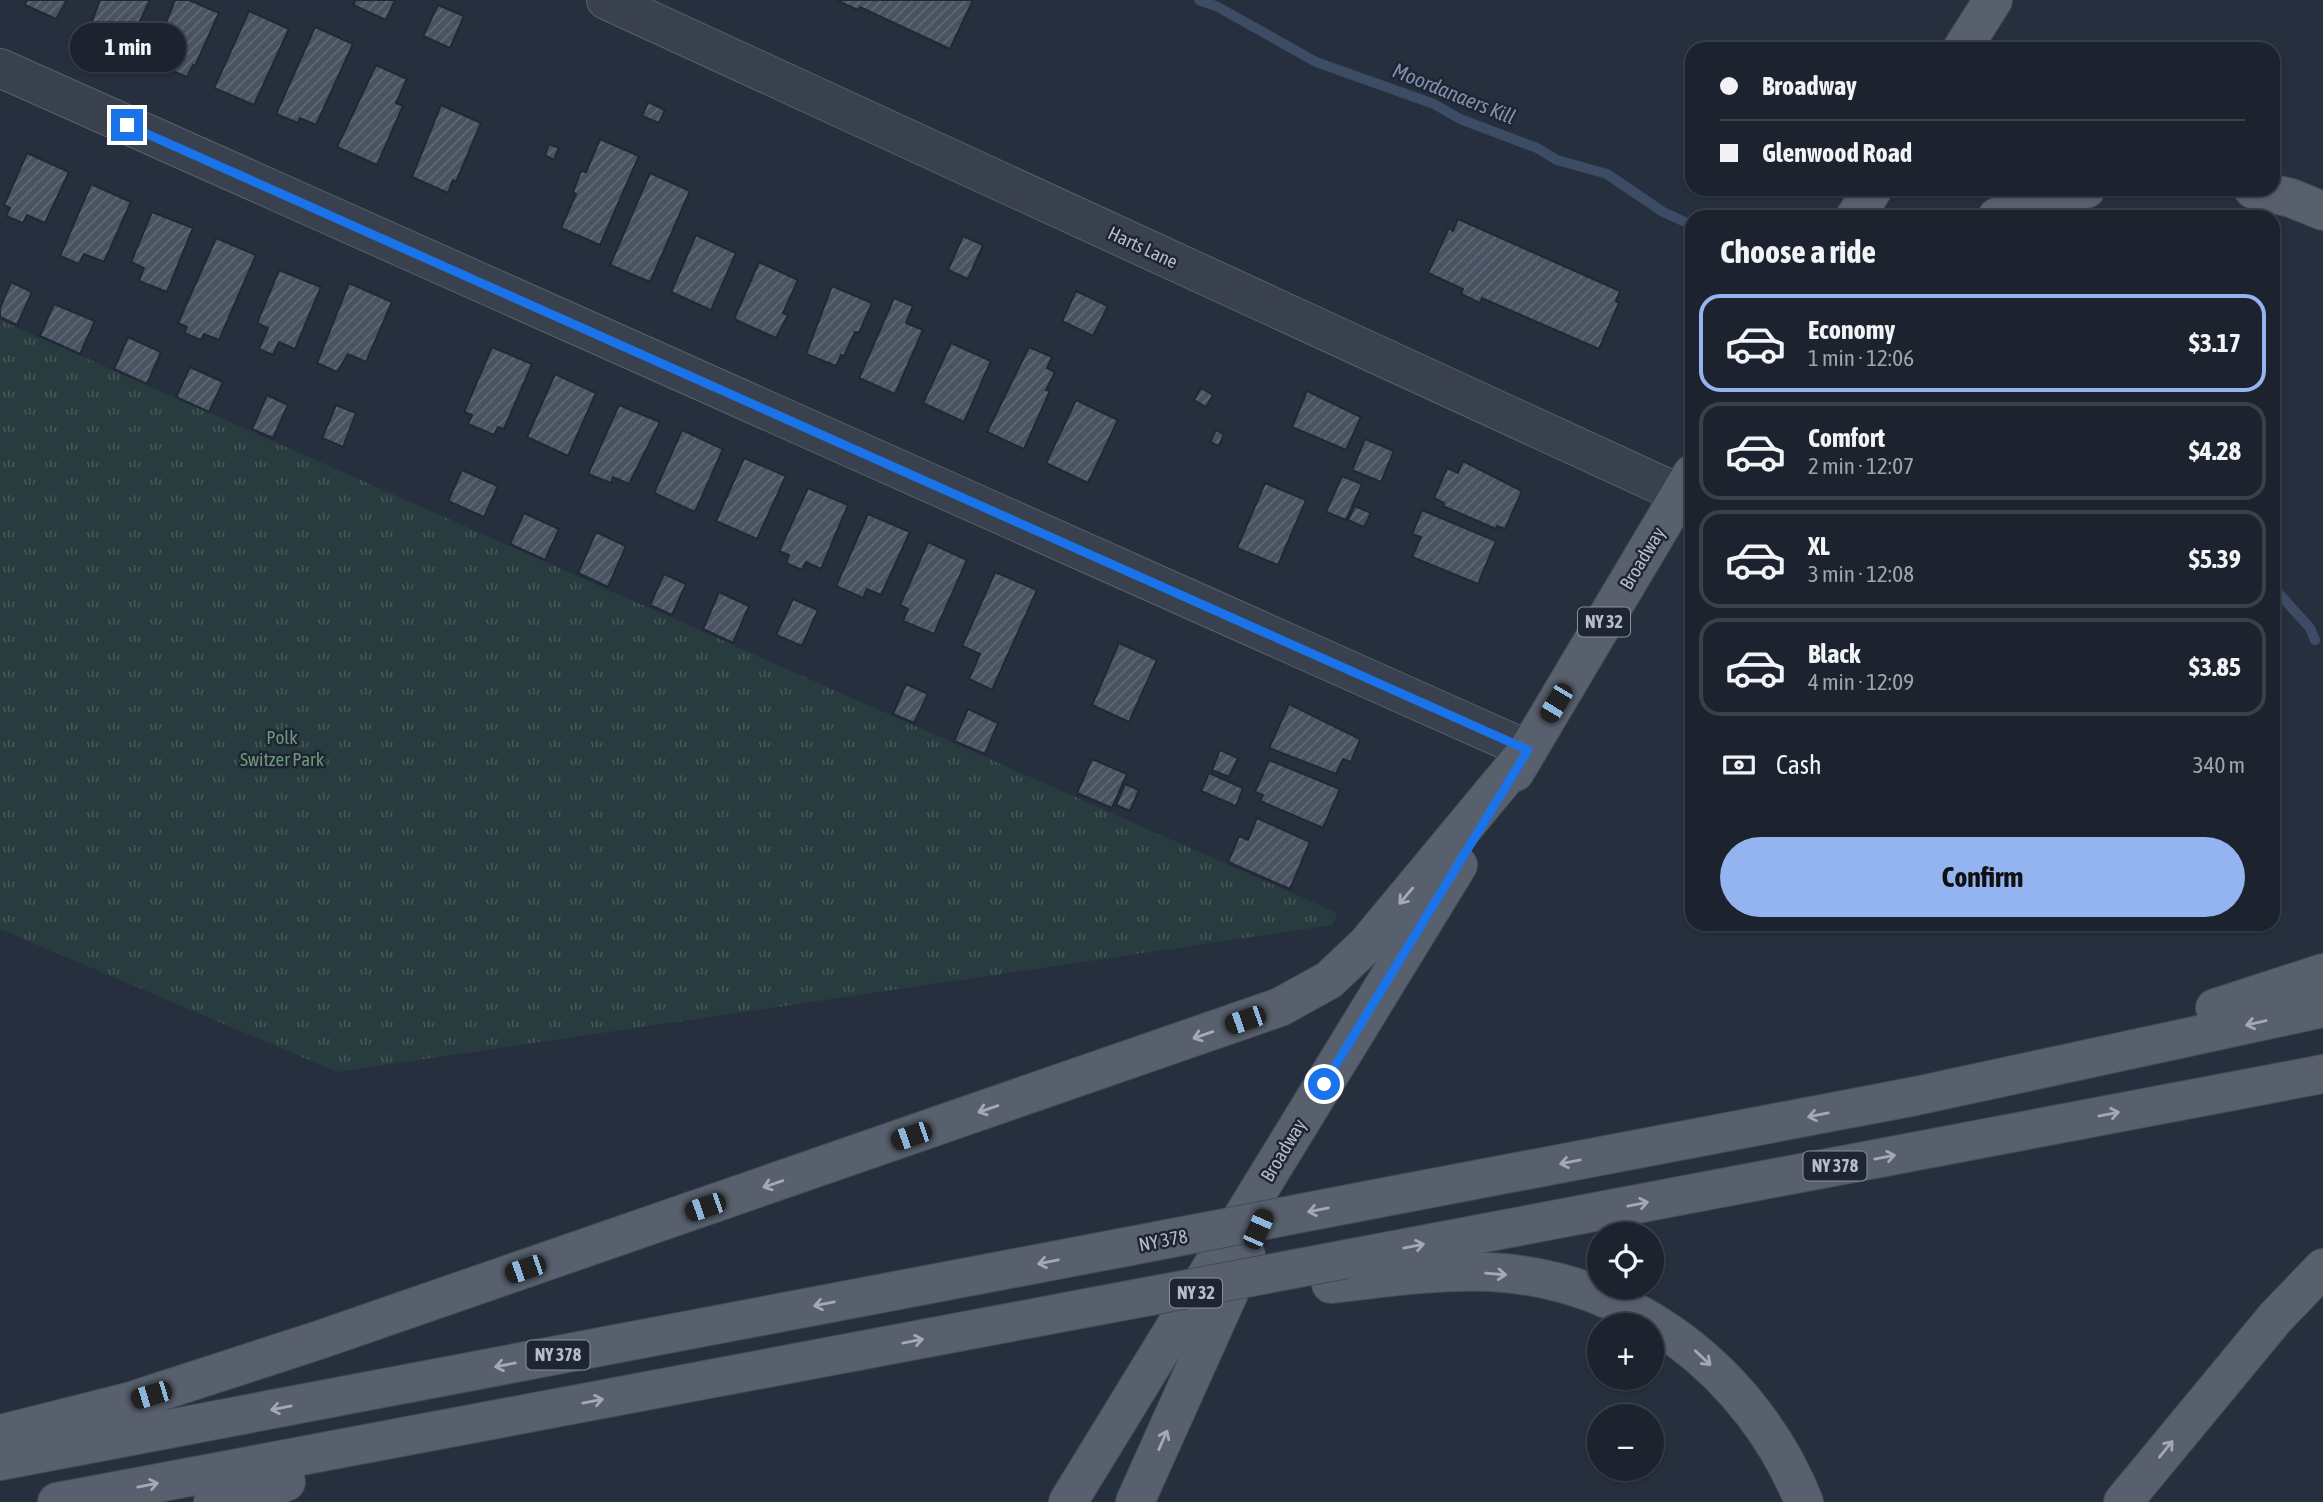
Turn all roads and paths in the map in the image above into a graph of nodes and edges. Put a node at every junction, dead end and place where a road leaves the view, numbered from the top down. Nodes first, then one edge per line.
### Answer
1 (607, 0) edge
2 (1993, 0) edge
3 (1966, 42) edge
4 (0, 68) edge
5 (2280, 195) edge
6 (2056, 196) edge
7 (2017, 210) edge
8 (2323, 211) edge
9 (1685, 482) edge
10 (1685, 488) edge
11 (1528, 750) junction
12 (2323, 974) edge
13 (2323, 1008) edge
14 (2323, 1074) edge
15 (1324, 1084) junction
16 (1916, 1096) junction
17 (2323, 1268) edge
18 (1339, 1271) junction
19 (526, 1413) junction
20 (0, 1434) edge
21 (0, 1461) edge
22 (57, 1502) edge
23 (214, 1502) edge
24 (1068, 1502) edge
25 (1135, 1502) edge
26 (1804, 1502) edge
27 (2123, 1502) edge

1 - 9 street, Harts Lane
2 - 3 main road
4 - 11 street
5 - 8 main road
6 - 7 main road
10 - 11 main road, Broadway / NY 32
11 - 15 main road, Broadway / NY 32
11 -> 20 main road
12 - 16 main road
13 -> 16 main road, NY 378 / NY 378
18 -> 14 main road, NY 378 / NY 378
15 - 24 main road, Broadway / NY 32
25 -> 15 main road
16 -> 21 main road, NY 378 / NY 378, bridge
27 -> 17 main road
19 -> 18 main road, bridge
18 -> 26 main road
22 -> 19 main road
19 - 23 main road

